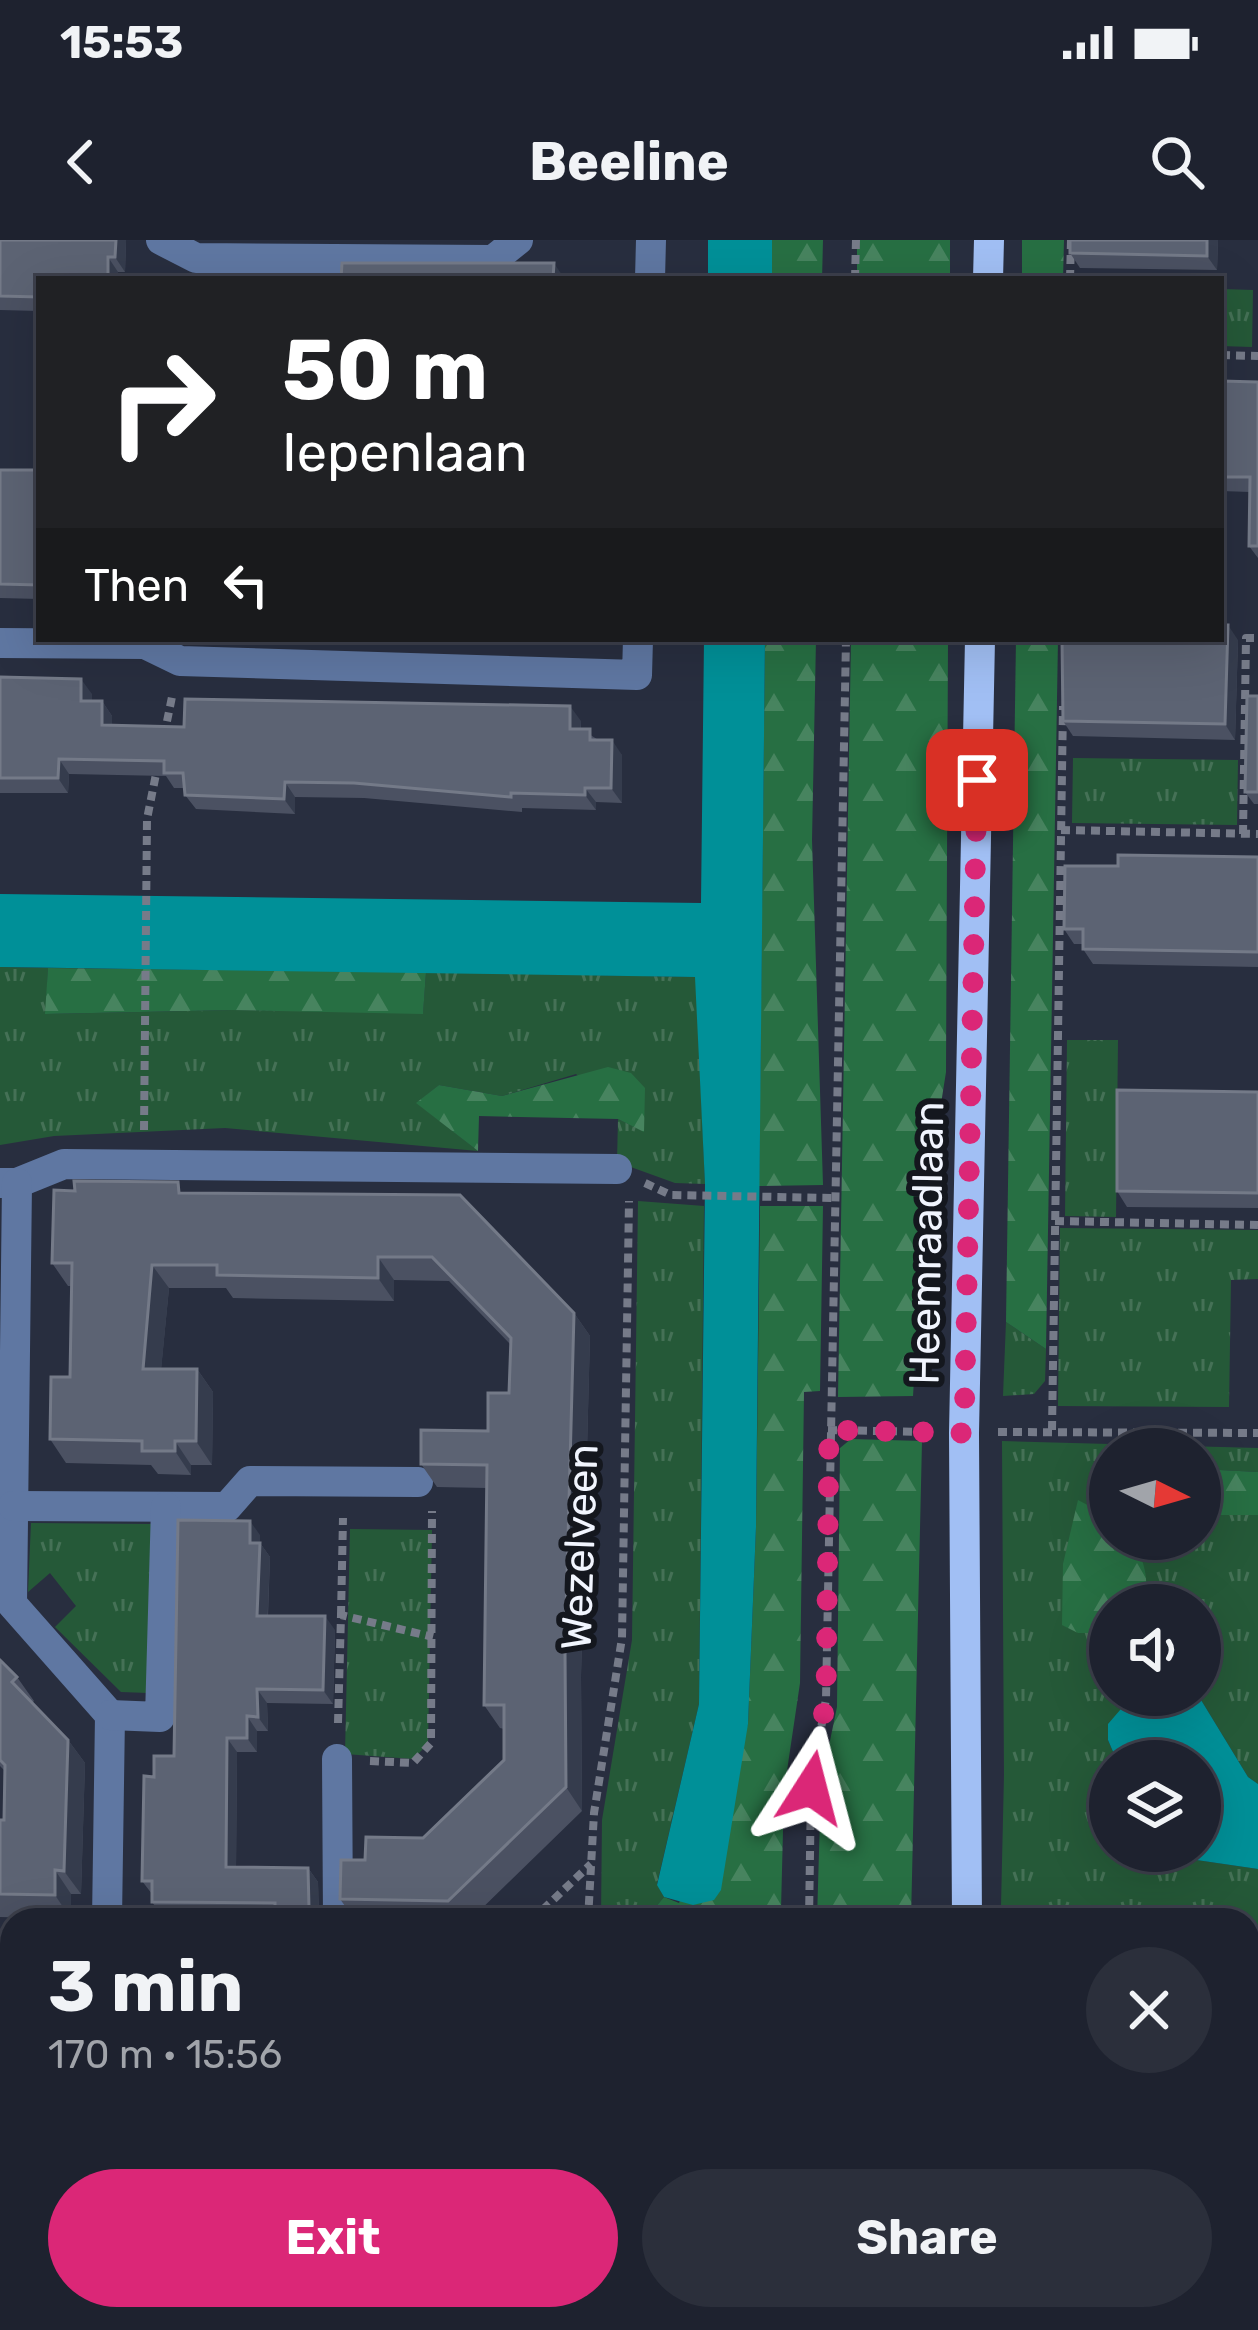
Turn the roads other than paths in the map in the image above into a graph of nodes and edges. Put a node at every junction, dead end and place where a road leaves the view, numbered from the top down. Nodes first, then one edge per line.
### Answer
1 (161, 240) edge
2 (518, 240) edge
3 (651, 240) edge
4 (989, 240) edge
5 (650, 276) edge
6 (988, 276) edge
7 (638, 642) edge
8 (980, 642) edge
9 (0, 643) edge
10 (617, 1169) dead end
11 (9, 1183) edge
12 (418, 1482) edge
13 (13, 1506) junction
14 (166, 1507) junction
15 (6, 1565) edge
16 (110, 1715) junction
17 (338, 1760) road end
18 (107, 1908) edge
19 (338, 1908) edge
20 (967, 1908) edge

1 - 2 street
3 - 5 street
4 - 6 main road
7 - 9 street
8 - 20 main road, Heemraadlaan
10 - 11 street
11 - 13 street
12 - 14 street
13 - 14 street
13 - 15 street
14 - 16 street
15 - 16 street
16 - 18 street
17 - 19 street

